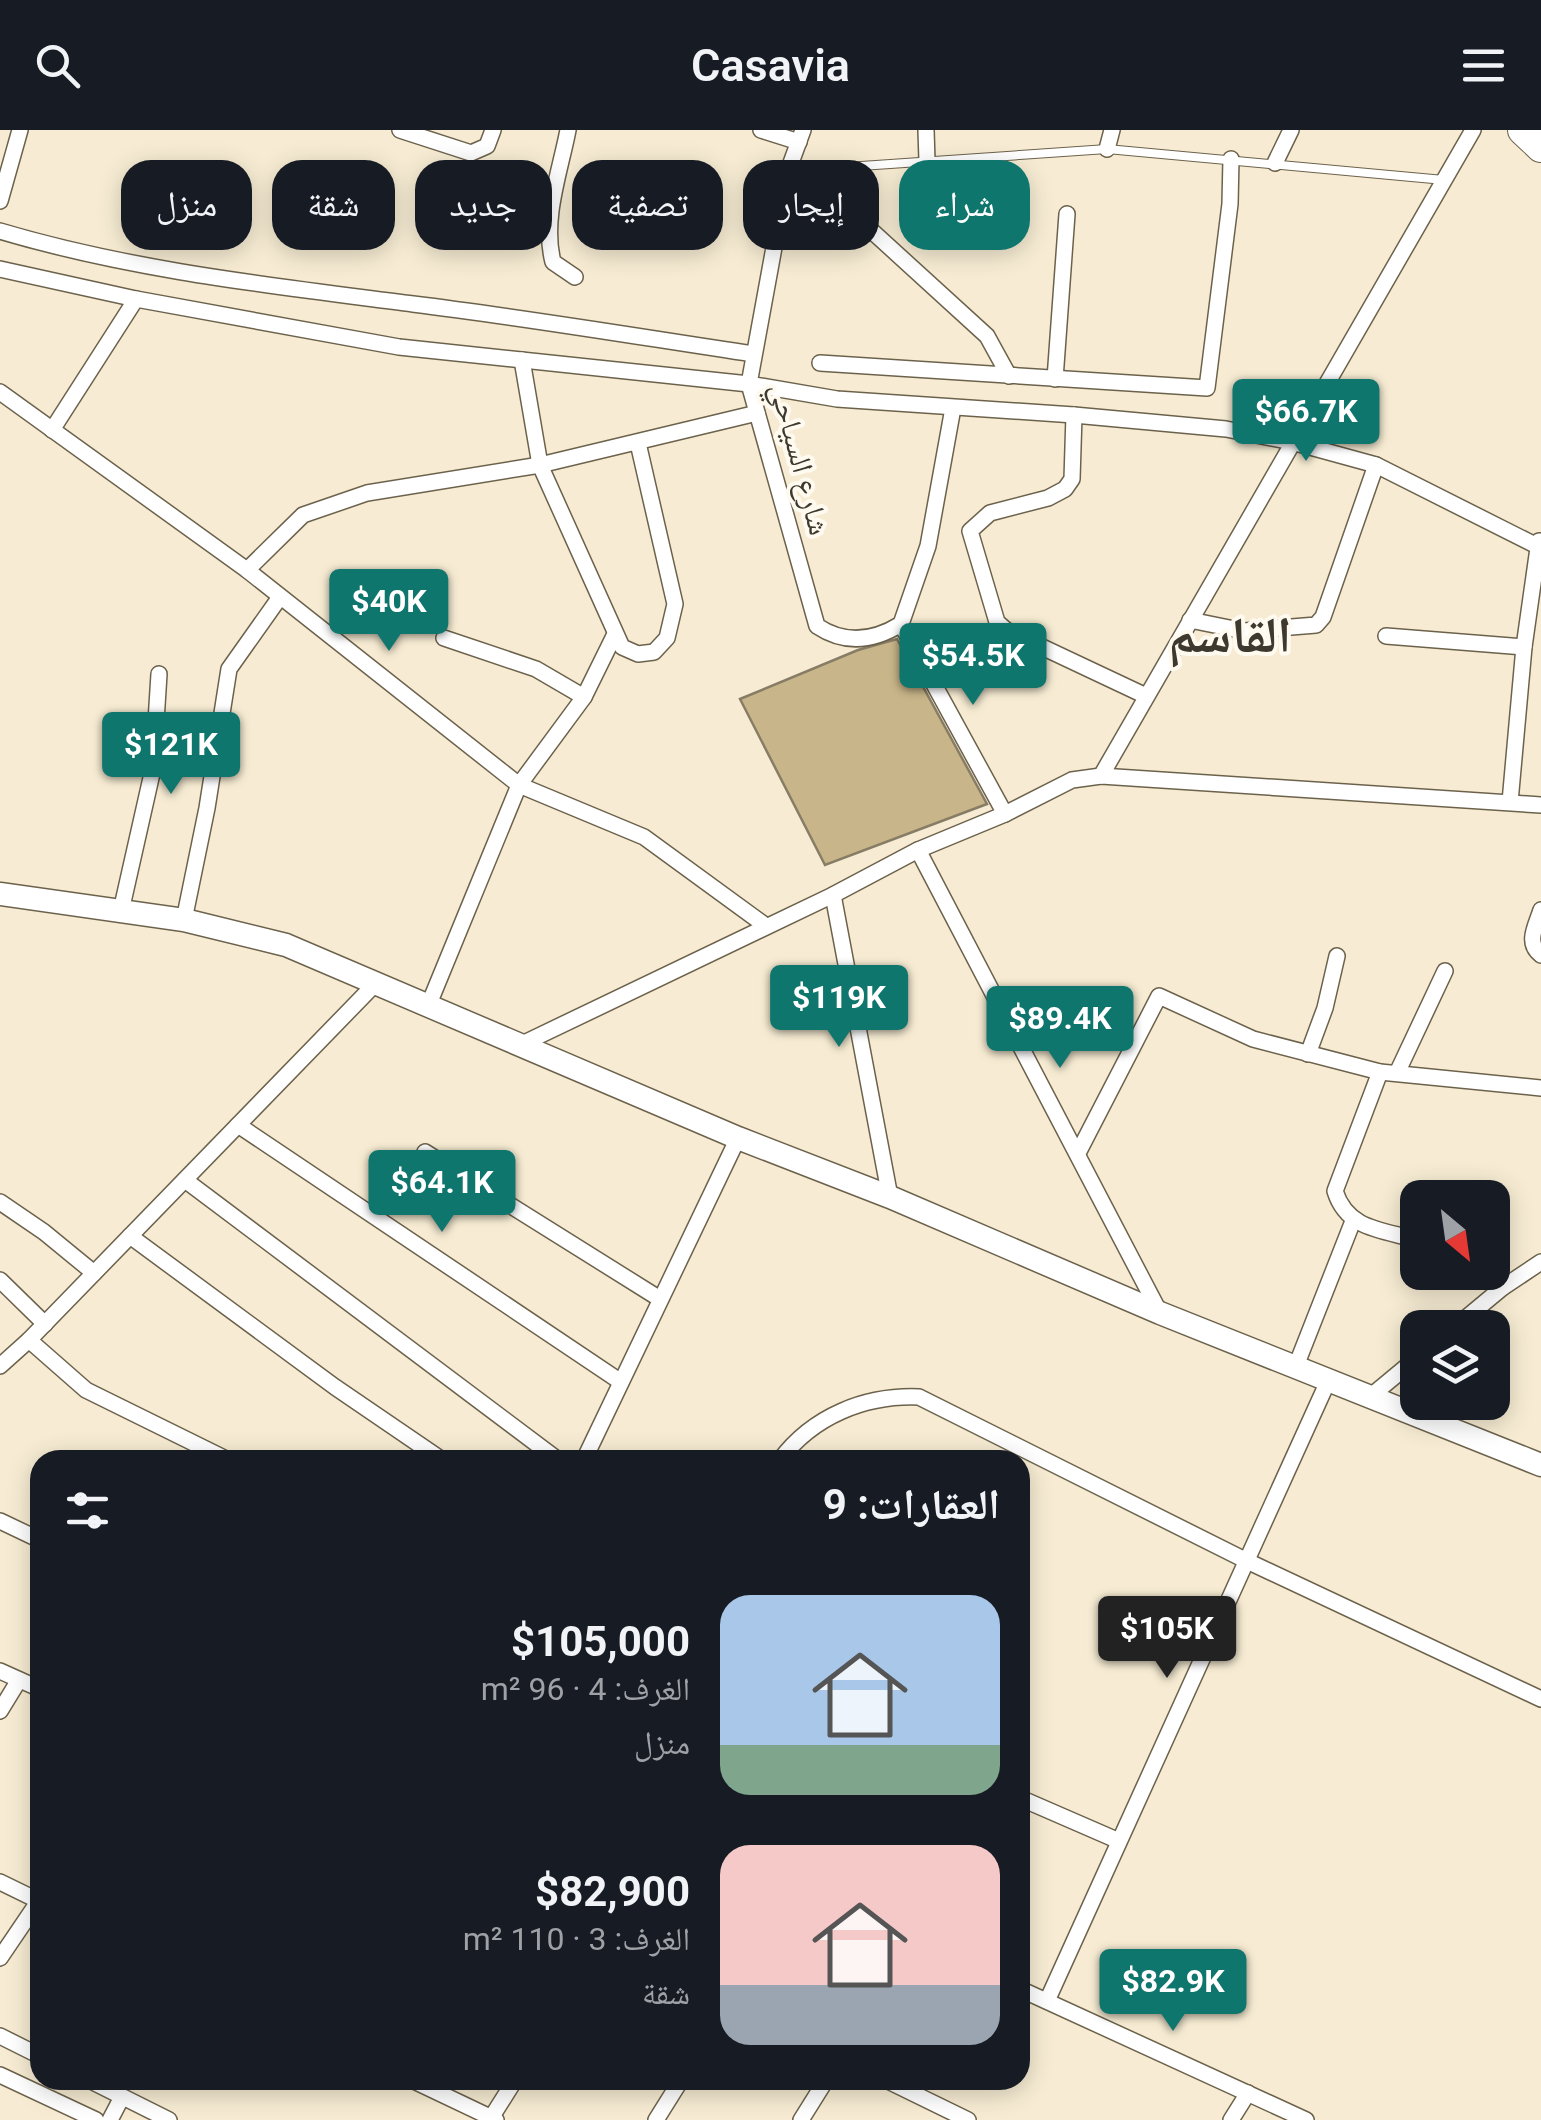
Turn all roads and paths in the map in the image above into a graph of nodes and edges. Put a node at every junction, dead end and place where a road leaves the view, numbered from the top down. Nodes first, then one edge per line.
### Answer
1 (20, 130) edge
2 (400, 130) edge
3 (493, 130) edge
4 (568, 130) edge
5 (761, 130) edge
6 (926, 130) edge
7 (1112, 130) edge
8 (1292, 130) edge
9 (1473, 130) edge
10 (1523, 130) edge
11 (801, 136) edge
12 (1541, 148) edge
13 (1108, 149) junction
14 (1231, 159) junction
15 (928, 160) edge
16 (943, 160) edge
17 (1276, 163) junction
18 (1444, 180) junction
19 (0, 201) edge
20 (1067, 214) dead end
21 (0, 231) edge
22 (879, 242) edge
23 (777, 250) edge
24 (0, 270) edge
25 (575, 276) dead end
26 (136, 299) junction
27 (753, 354) junction
28 (522, 360) junction
29 (820, 363) dead end
30 (1009, 376) junction
31 (1055, 378) junction
32 (749, 384) junction
33 (0, 392) edge
34 (953, 408) junction
35 (757, 413) junction
36 (1074, 414) junction
37 (52, 430) junction
38 (1292, 442) junction
39 (638, 443) junction
40 (540, 465) junction
41 (1376, 465) junction
42 (1540, 544) edge
43 (247, 570) junction
44 (280, 597) junction
45 (1190, 620) junction
46 (901, 624) junction
47 (615, 634) junction
48 (1386, 636) dead end
49 (444, 638) dead end
50 (1524, 647) junction
51 (160, 674) dead end
52 (1146, 696) junction
53 (584, 697) junction
54 (1101, 776) junction
55 (519, 786) junction
56 (1510, 802) junction
57 (1541, 806) edge
58 (1006, 814) junction
59 (918, 850) junction
60 (0, 894) edge
61 (833, 895) junction
62 (1541, 910) edge
63 (121, 911) junction
64 (184, 920) junction
65 (766, 926) junction
66 (1541, 955) edge
67 (1337, 956) dead end
68 (1446, 970) dead end
69 (377, 982) junction
70 (429, 1004) junction
71 (522, 1044) junction
72 (1308, 1054) junction
73 (1380, 1072) junction
74 (1397, 1073) junction
75 (1541, 1088) edge
76 (238, 1125) junction
77 (738, 1138) junction
78 (425, 1152) dead end
79 (1078, 1153) junction
80 (184, 1180) junction
81 (890, 1197) junction
82 (0, 1202) edge
83 (1354, 1222) junction
84 (1400, 1235) edge
85 (130, 1236) junction
86 (1541, 1262) edge
87 (94, 1273) junction
88 (0, 1280) edge
89 (1510, 1283) edge
90 (1500, 1290) edge
91 (660, 1299) junction
92 (1476, 1310) edge
93 (1160, 1313) junction
94 (45, 1324) junction
95 (29, 1340) junction
96 (0, 1366) edge
97 (1296, 1366) junction
98 (1400, 1372) edge
99 (1329, 1379) junction
100 (622, 1382) junction
101 (1371, 1396) junction
102 (208, 1450) edge
103 (427, 1450) edge
104 (545, 1450) edge
105 (589, 1450) edge
106 (790, 1450) edge
107 (1025, 1450) edge
108 (1030, 1453) edge
109 (1541, 1465) edge
110 (0, 1521) edge
111 (30, 1535) edge
112 (1246, 1561) junction
113 (0, 1670) edge
114 (20, 1680) junction
115 (30, 1684) edge
116 (1541, 1699) edge
117 (0, 1711) edge
118 (1030, 1802) edge
119 (1119, 1841) junction
120 (0, 1882) edge
121 (30, 1896) edge
122 (30, 1914) edge
123 (0, 1958) edge
124 (1030, 1994) edge
125 (1046, 2001) junction
126 (0, 2036) edge
127 (30, 2051) edge
128 (0, 2075) edge
129 (30, 2089) edge
130 (32, 2090) edge
131 (108, 2090) edge
132 (433, 2090) edge
133 (509, 2090) edge
134 (675, 2090) edge
135 (820, 2090) edge
136 (905, 2090) edge
137 (1248, 2093) junction
138 (122, 2097) junction
139 (959, 2118) edge
140 (493, 2119) edge
141 (96, 2120) edge
142 (110, 2120) edge
143 (169, 2120) edge
144 (656, 2120) edge
145 (801, 2120) edge
146 (1231, 2120) edge
147 (1306, 2120) edge

1 - 19 street
2 - 3 street
4 - 25 street
5 - 11 street
6 - 15 street
7 - 13 street
8 - 17 street
9 - 18 street
10 - 12 highway
13 - 14 lane
13 - 16 lane
14 - 17 lane
14 - 31 street
17 - 18 lane
18 - 38 street
20 - 31 street
21 - 27 street
22 - 30 street
23 - 27 street, شارع السياحي
24 - 26 street
26 - 28 street
26 - 37 street
27 - 32 street, شارع السياحي
28 - 32 street
28 - 40 street
29 - 30 street
30 - 31 street
32 - 34 street
32 - 35 street, شارع السياحي
33 - 37 street
34 - 36 street
34 - 46 street
35 - 39 street
35 - 46 street, شارع السياحي
36 - 38 street
36 - 52 street
37 - 43 street
38 - 41 street
38 - 45 street
39 - 40 street
39 - 47 street
40 - 43 street
40 - 47 street
41 - 42 street
41 - 45 street
42 - 50 street
43 - 44 street
44 - 55 street
44 - 64 street
45 - 52 street
46 - 58 street
47 - 53 street
48 - 50 street
49 - 53 street
50 - 56 street
51 - 63 street
52 - 54 street
53 - 55 street
54 - 56 street
54 - 58 street
55 - 65 street
55 - 70 street
56 - 57 street
58 - 59 street
59 - 61 street
59 - 79 street
60 - 63 street
61 - 65 street
61 - 81 street
62 - 66 street
63 - 64 street
64 - 69 street
65 - 71 street
67 - 72 street
68 - 74 street
69 - 70 street
69 - 76 street
70 - 71 street
71 - 77 street
72 - 73 street
72 - 79 street
73 - 74 street
73 - 83 street
74 - 75 street
76 - 80 street
76 - 100 street
77 - 81 street
77 - 91 street
78 - 91 street
79 - 93 street
80 - 85 street
80 - 104 street
81 - 93 street
82 - 87 street
83 - 84 street
83 - 97 street
85 - 87 street
85 - 103 street
86 - 89 street
87 - 94 street
88 - 94 street
90 - 92 street
91 - 100 street
93 - 97 street
94 - 95 street
95 - 96 street
95 - 102 street
97 - 99 street
98 - 101 street
99 - 101 street
99 - 112 street
100 - 105 street
101 - 109 street
106 - 107 street
108 - 112 street
110 - 111 street
112 - 116 street
112 - 119 street
113 - 114 street
114 - 115 street
114 - 117 street
118 - 119 street
119 - 125 street
120 - 121 street
122 - 123 street
124 - 125 street
125 - 137 street
126 - 127 street
128 - 129 street
130 - 141 street
131 - 138 street
132 - 140 street
133 - 140 street
134 - 144 street
135 - 145 street
136 - 139 street
137 - 146 street
137 - 147 street
138 - 142 street
138 - 143 street

